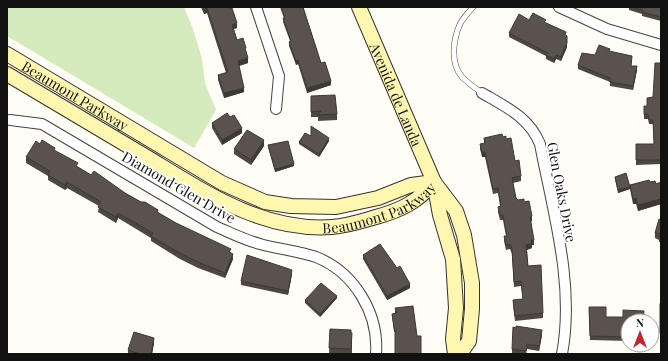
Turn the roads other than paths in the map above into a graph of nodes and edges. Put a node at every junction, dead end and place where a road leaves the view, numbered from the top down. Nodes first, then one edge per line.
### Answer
1 (256, 7) edge
2 (359, 7) edge
3 (473, 7) edge
4 (559, 7) edge
5 (661, 45) edge
6 (7, 54) edge
7 (7, 74) edge
8 (482, 93) joint
9 (276, 109) dead end
10 (10, 120) dead end
11 (434, 182) junction
12 (376, 354) edge
13 (455, 354) edge
14 (460, 354) edge
15 (562, 354) edge

1 - 9 street
2 - 11 street, Avenida de Landa
3 - 8 lane, Glen Oaks Drive
4 - 5 street
6 - 11 street, Beaumont Parkway
7 - 11 street, Beaumont Parkway
8 - 15 street, Glen Oaks Drive
10 - 12 street, Diamond Glen Drive
11 - 13 street, Avenida de Landa
11 - 14 street, Avenida de Landa

